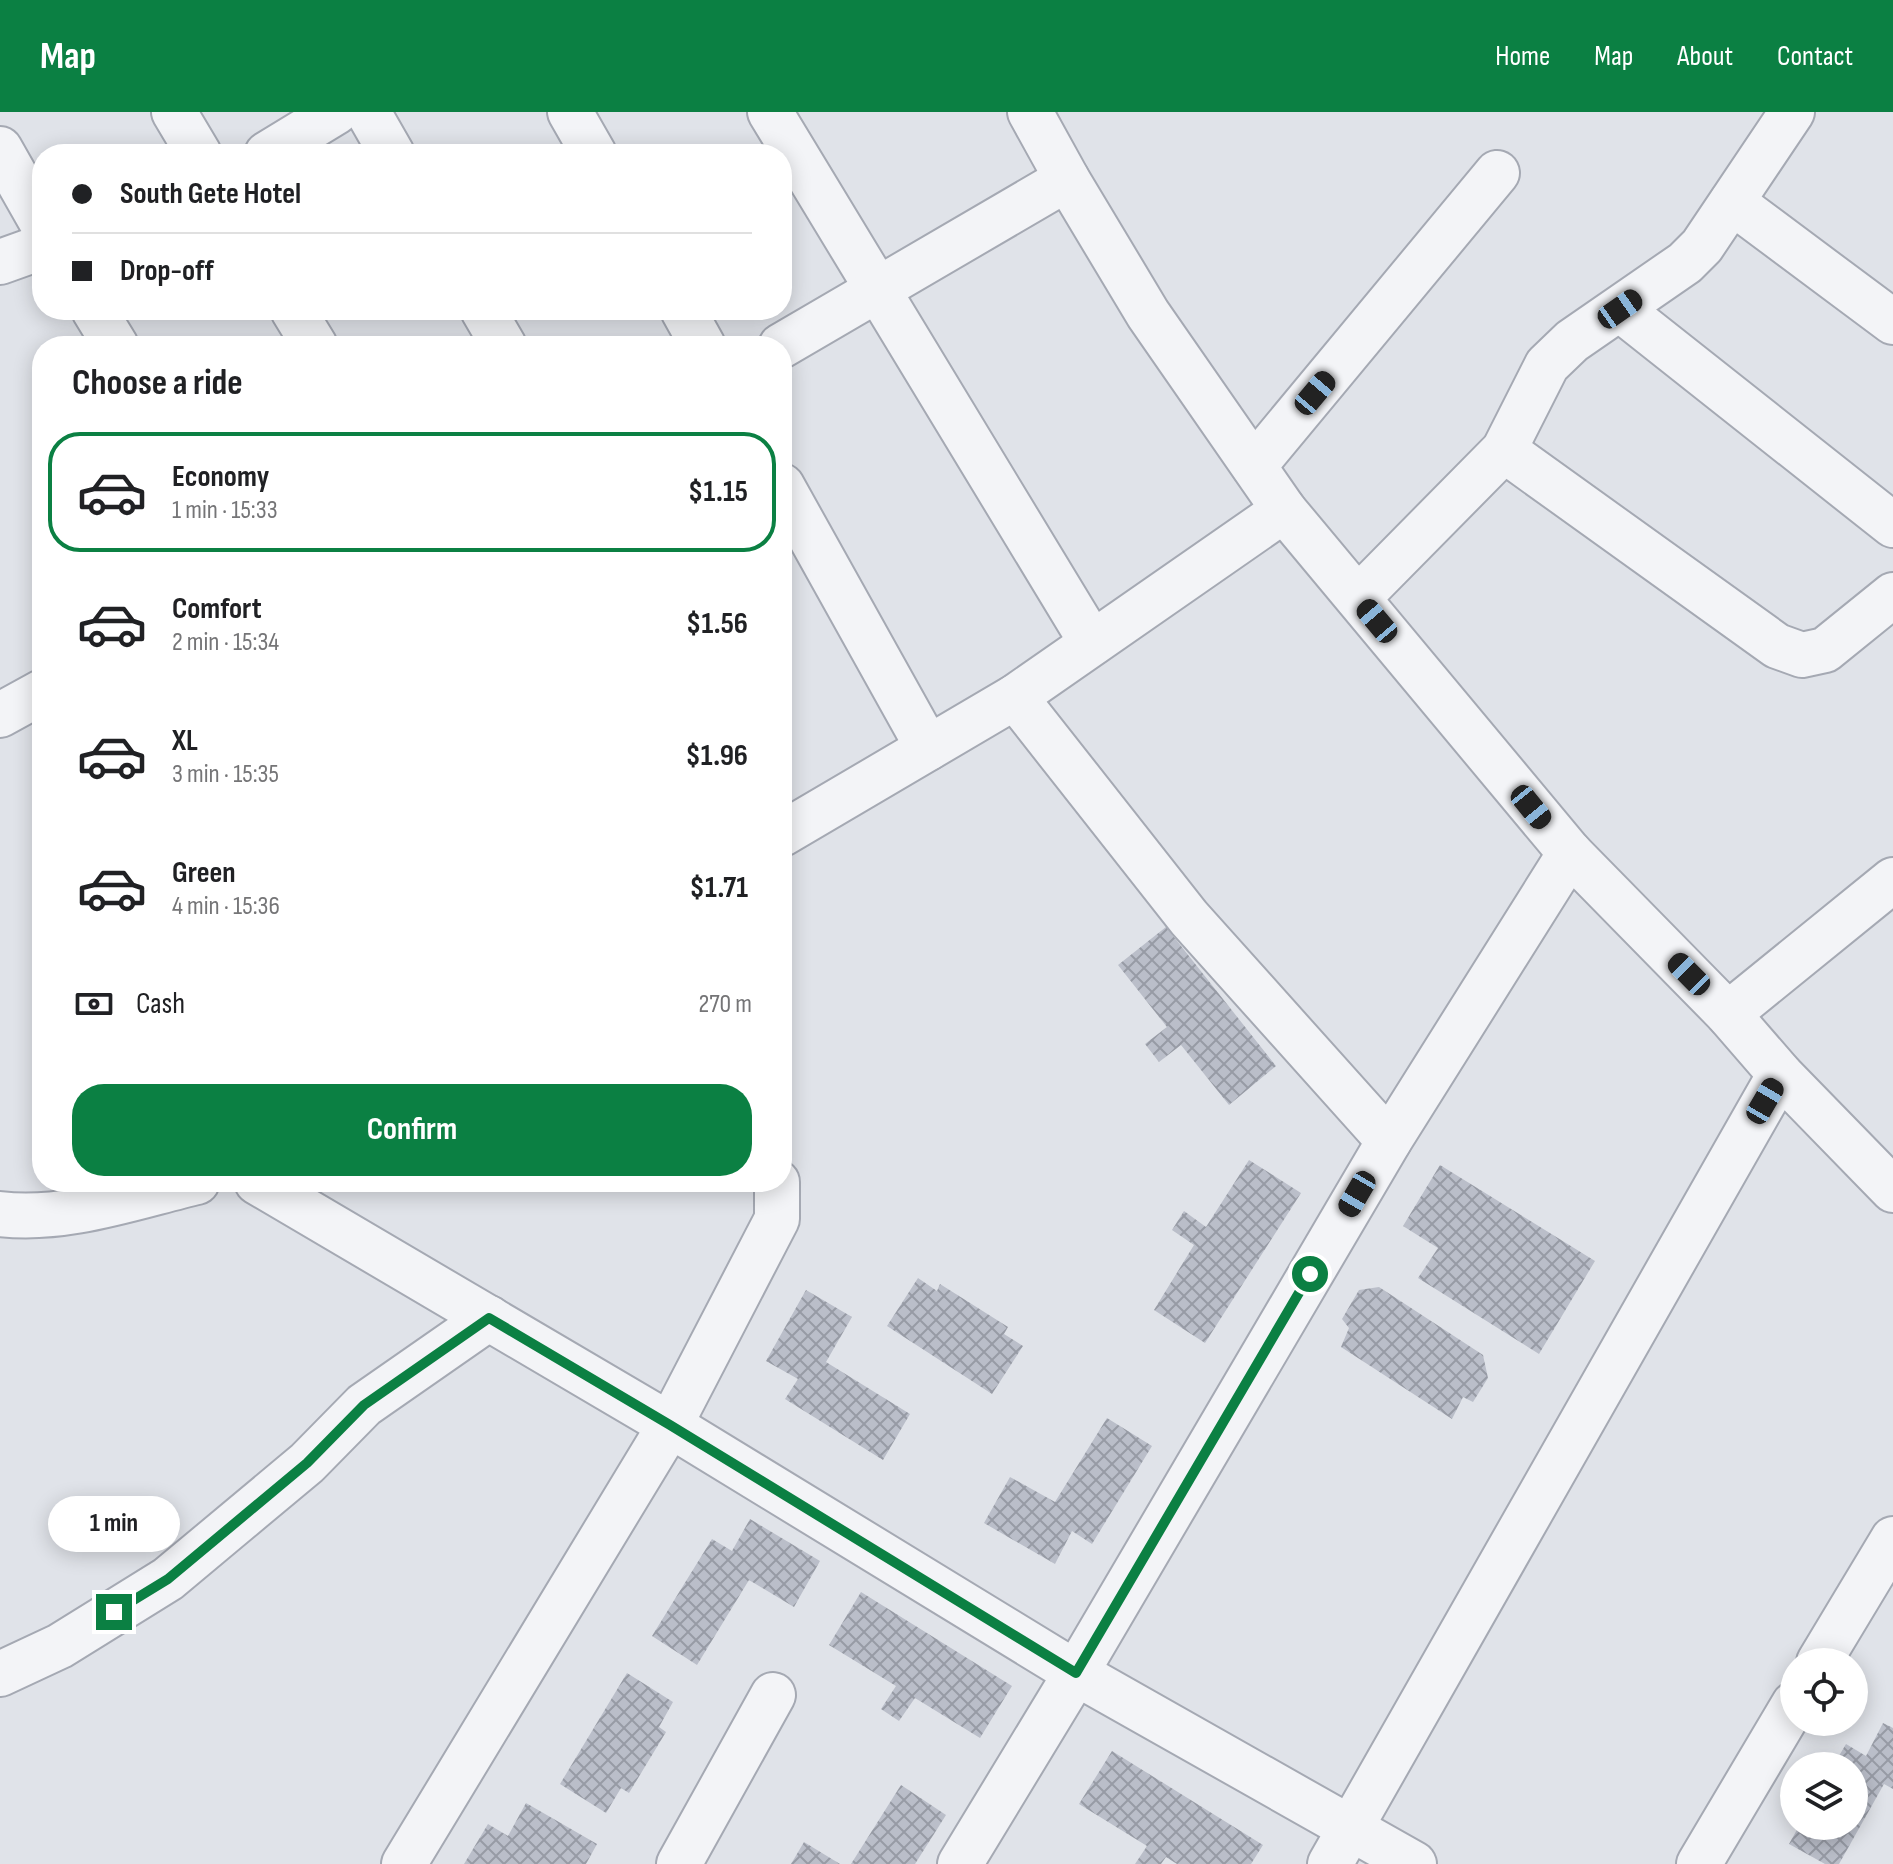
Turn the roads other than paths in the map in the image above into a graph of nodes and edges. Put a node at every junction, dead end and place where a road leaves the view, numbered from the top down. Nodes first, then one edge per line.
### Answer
1 (174, 112) edge
2 (336, 112) edge
3 (368, 112) edge
4 (570, 112) edge
5 (770, 112) edge
6 (1030, 112) edge
7 (1792, 112) edge
8 (193, 144) edge
9 (283, 144) edge
10 (386, 144) edge
11 (588, 144) edge
12 (789, 144) edge
13 (0, 149) edge
14 (792, 149) edge
15 (1497, 173) dead end
16 (1067, 179) junction
17 (1732, 202) junction
18 (32, 205) edge
19 (32, 251) edge
20 (0, 262) edge
21 (877, 290) junction
22 (1620, 309) junction
23 (1893, 322) edge
24 (792, 340) edge
25 (1504, 450) junction
26 (1254, 466) junction
27 (792, 504) edge
28 (1284, 510) junction
29 (1893, 525) edge
30 (1893, 595) edge
31 (1358, 598) junction
32 (1092, 643) junction
33 (32, 697) edge
34 (1015, 697) junction
35 (0, 715) edge
36 (928, 748) junction
37 (792, 824) edge
38 (1570, 853) junction
39 (1893, 880) edge
40 (1728, 1014) junction
41 (1780, 1074) junction
42 (1389, 1141) junction
43 (1893, 1190) edge
44 (156, 1192) edge
45 (274, 1192) edge
46 (777, 1192) edge
47 (0, 1214) edge
48 (489, 1318) junction
49 (670, 1425) junction
50 (1893, 1539) edge
51 (1827, 1648) edge
52 (1076, 1673) junction
53 (0, 1674) edge
54 (773, 1695) dead end
55 (1780, 1728) edge
56 (1341, 1846) edge
57 (404, 1864) edge
58 (679, 1864) edge
59 (960, 1864) edge
60 (1414, 1864) edge
61 (1699, 1864) edge

1 - 8 street
2 - 9 street
3 - 10 street
4 - 11 street
5 - 12 street
6 - 16 street
7 - 17 street
13 - 18 street
14 - 21 street
15 - 26 street
16 - 21 street
16 - 26 street
17 - 22 street
17 - 23 street
19 - 20 street
21 - 24 street
21 - 32 street
22 - 25 street
22 - 29 street
25 - 30 street
25 - 31 street
26 - 28 street
27 - 36 street
28 - 31 street
28 - 32 street
31 - 38 street
32 - 34 street
33 - 35 street
34 - 36 street
34 - 42 street
36 - 37 street
38 - 40 street
38 - 42 street
39 - 40 street
40 - 41 street
41 - 43 street
41 - 56 street
42 - 52 street
44 - 47 street
45 - 48 street
46 - 49 street
48 - 49 street
48 - 53 street
49 - 52 street
49 - 57 street
50 - 51 street
52 - 56 street
52 - 59 street
54 - 58 street
55 - 61 street
56 - 60 street

